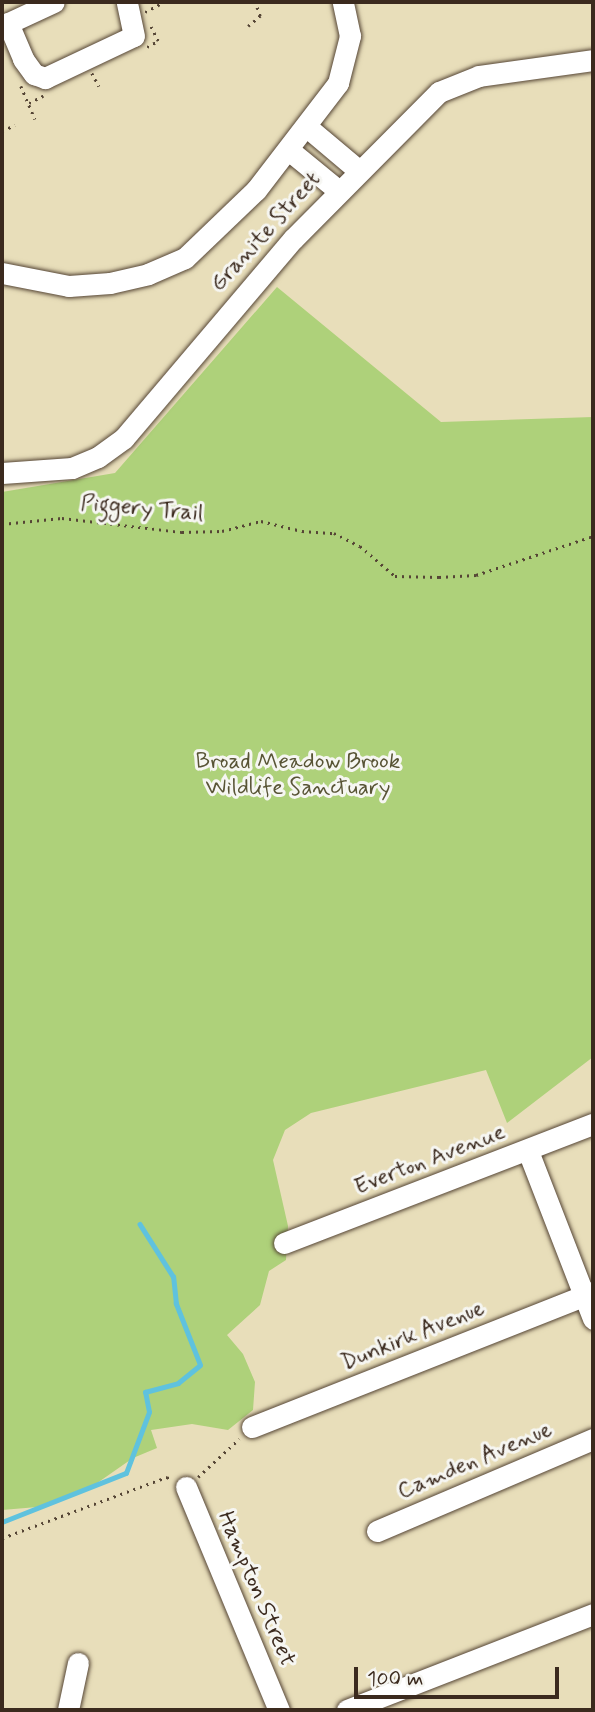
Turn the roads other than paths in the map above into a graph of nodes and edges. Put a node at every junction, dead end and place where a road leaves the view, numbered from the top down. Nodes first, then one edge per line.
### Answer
1 (54, 2) edge
2 (344, 2) edge
3 (136, 7) edge
4 (5, 24) edge
5 (593, 60) edge
6 (307, 127) junction
7 (290, 151) junction
8 (358, 170) junction
9 (339, 191) junction
10 (2, 273) edge
11 (2, 473) edge
12 (593, 1124) edge
13 (528, 1151) junction
14 (284, 1243) dead end
15 (589, 1294) edge
16 (593, 1319) edge
17 (252, 1427) road end
18 (593, 1439) edge
19 (186, 1487) road end
20 (377, 1531) dead end
21 (593, 1614) edge
22 (78, 1663) dead end
23 (68, 1710) edge
24 (279, 1710) edge
25 (348, 1710) edge

1 - 4 street
2 - 6 street
3 - 4 street
5 - 8 street, Granite Street
6 - 7 street
6 - 8 street
7 - 9 street
7 - 10 street
8 - 9 street, Granite Street
9 - 11 street, Granite Street
12 - 13 street, Everton Avenue
13 - 14 street, Everton Avenue
13 - 15 street
15 - 16 street
15 - 17 street, Dunkirk Avenue
18 - 20 street, Camden Avenue
19 - 24 street, Hampton Street
21 - 25 street
22 - 23 street

